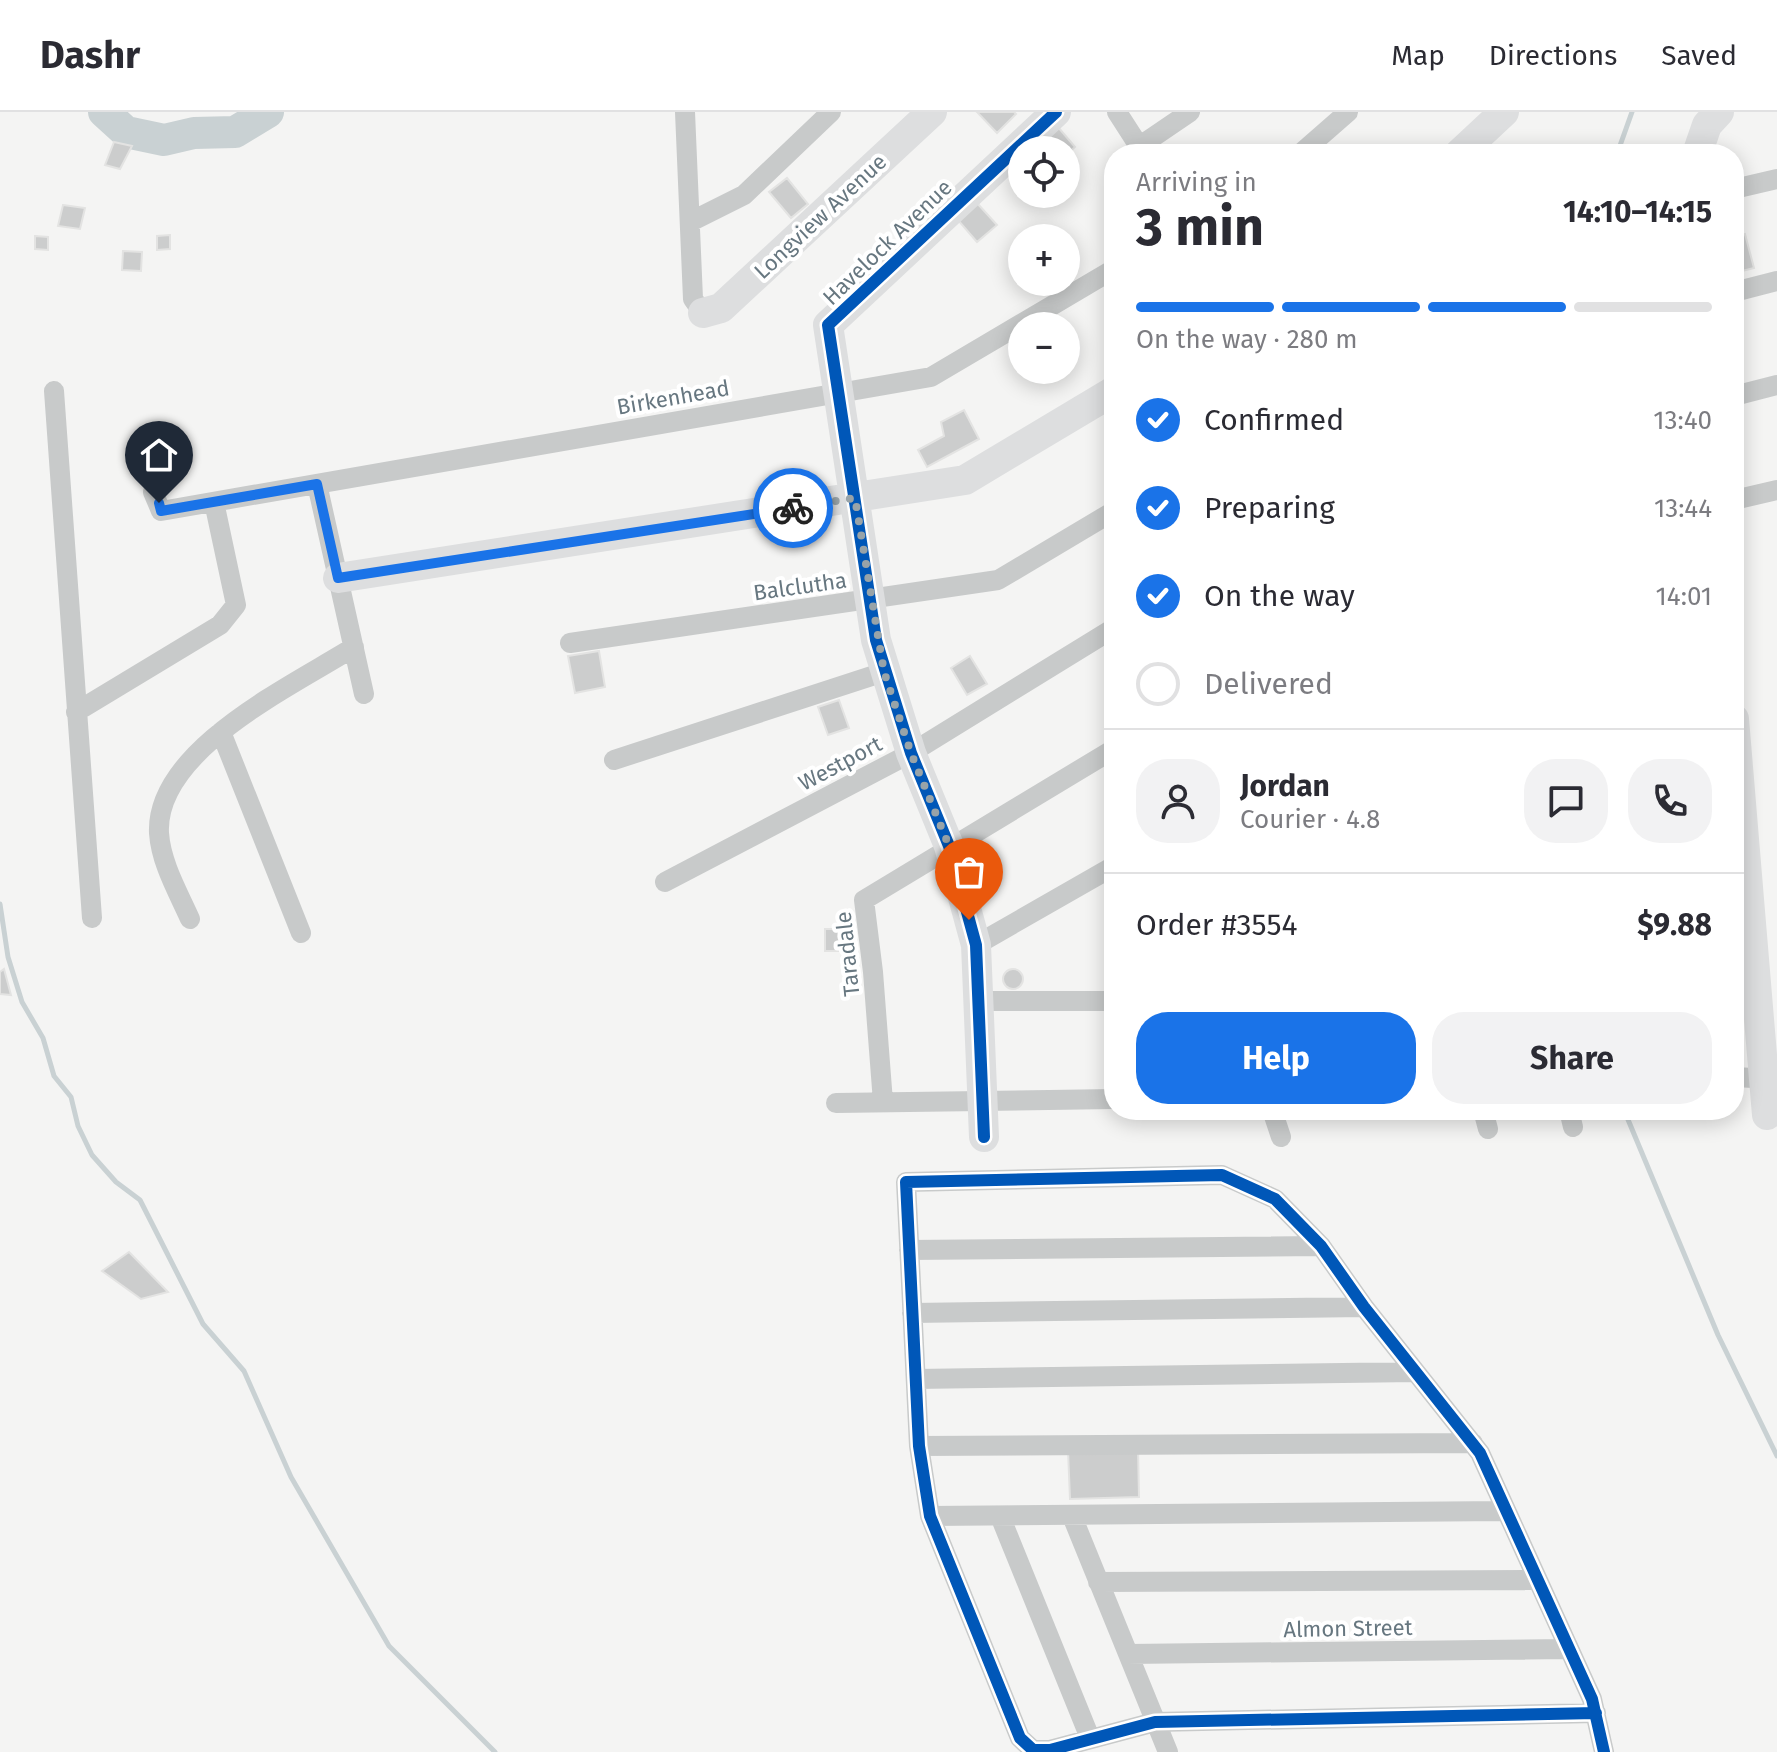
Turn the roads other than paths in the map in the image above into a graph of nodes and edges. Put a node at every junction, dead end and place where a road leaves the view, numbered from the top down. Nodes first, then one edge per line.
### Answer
1 (685, 112) edge
2 (831, 112) edge
3 (932, 112) edge
4 (1056, 112) edge
5 (1117, 112) edge
6 (1190, 112) edge
7 (1348, 112) edge
8 (1504, 112) edge
9 (1719, 112) edge
10 (1138, 144) edge
11 (1150, 144) edge
12 (1311, 144) edge
13 (1470, 144) edge
14 (1700, 144) edge
15 (1777, 179) edge
16 (1744, 187) edge
17 (692, 221) junction
18 (1104, 275) edge
19 (1777, 281) edge
20 (1744, 289) edge
21 (703, 313) joint
22 (1777, 385) edge
23 (54, 391) dead end
24 (838, 393) junction
25 (1744, 393) edge
26 (1104, 397) edge
27 (317, 484) junction
28 (1777, 490) edge
29 (153, 492) dead end
30 (855, 498) junction
31 (1744, 498) edge
32 (214, 502) junction
33 (1104, 517) edge
34 (338, 578) junction
35 (870, 601) junction
36 (1104, 634) edge
37 (570, 643) dead end
38 (354, 647) junction
39 (884, 672) junction
40 (364, 694) dead end
41 (76, 712) junction
42 (221, 732) junction
43 (911, 753) junction
44 (1104, 755) edge
45 (614, 760) dead end
46 (1744, 816) edge
47 (949, 846) junction
48 (1104, 872) edge
49 (665, 882) dead end
50 (92, 918) dead end
51 (190, 919) dead end
52 (301, 933) dead end
53 (976, 945) junction
54 (978, 1001) junction
55 (1104, 1001) edge
56 (1744, 1078) edge
57 (1771, 1079) edge
58 (1104, 1099) edge
59 (982, 1101) junction
60 (883, 1102) junction
61 (836, 1103) dead end
62 (1767, 1115) dead end
63 (1275, 1120) edge
64 (984, 1137) dead end
65 (1281, 1137) dead end
66 (1321, 1246) junction
67 (909, 1250) junction
68 (1364, 1307) junction
69 (912, 1313) junction
70 (1415, 1372) junction
71 (916, 1379) junction
72 (1473, 1443) junction
73 (919, 1446) junction
74 (1504, 1511) junction
75 (930, 1516) junction
76 (1000, 1516) junction
77 (1072, 1516) junction
78 (1538, 1580) junction
79 (1098, 1582) junction
80 (1569, 1649) junction
81 (1128, 1654) junction
82 (1596, 1713) junction
83 (1155, 1722) junction
84 (1090, 1738) junction
85 (1168, 1752) edge
86 (1604, 1752) edge

1 - 17 street
2 - 17 street
3 - 21 street, Longview Avenue
4 - 24 street, Havelock Avenue
5 - 10 street
6 - 11 street
7 - 12 street
8 - 13 street
9 - 14 street
15 - 16 street
17 - 21 street
18 - 24 street, Birkenhead
19 - 20 street
22 - 25 street
23 - 41 street
24 - 27 street, Birkenhead
24 - 30 street, Havelock Avenue
26 - 30 street
27 - 32 street, Birkenhead
27 - 34 street
28 - 31 street
29 - 32 street, Birkenhead
30 - 34 street
30 - 35 street, Havelock Avenue
32 - 41 street
33 - 35 street, Balclutha
34 - 38 street
35 - 37 street, Balclutha
35 - 39 street, Havelock Avenue
36 - 43 street, Westport
38 - 40 street
38 - 42 street
39 - 43 street, Havelock Avenue
39 - 45 street
41 - 50 street
42 - 51 street
42 - 52 street
43 - 47 street, Havelock Avenue
43 - 49 street, Westport
44 - 47 street, Taradale
46 - 57 street
47 - 53 street, Havelock Avenue
47 - 60 street, Taradale
48 - 53 street
53 - 54 street, Havelock Avenue
54 - 55 street
54 - 59 street, Havelock Avenue
56 - 57 street
57 - 62 street
58 - 59 street
59 - 60 street
59 - 64 street, Havelock Avenue
60 - 61 street
63 - 65 street
66 - 67 street
66 - 67 street
66 - 68 street
67 - 69 street
68 - 69 street
68 - 70 street
69 - 71 street
70 - 71 street
70 - 72 street
71 - 73 street
72 - 73 street
72 - 74 street
73 - 75 street
74 - 77 street
74 - 78 street
75 - 76 street
75 - 84 street
76 - 77 street
76 - 84 street
77 - 79 street
78 - 79 street
78 - 80 street
79 - 81 street
80 - 81 street, Almon Street
80 - 82 street
81 - 83 street
82 - 83 street
82 - 86 street
83 - 84 street
83 - 85 street

